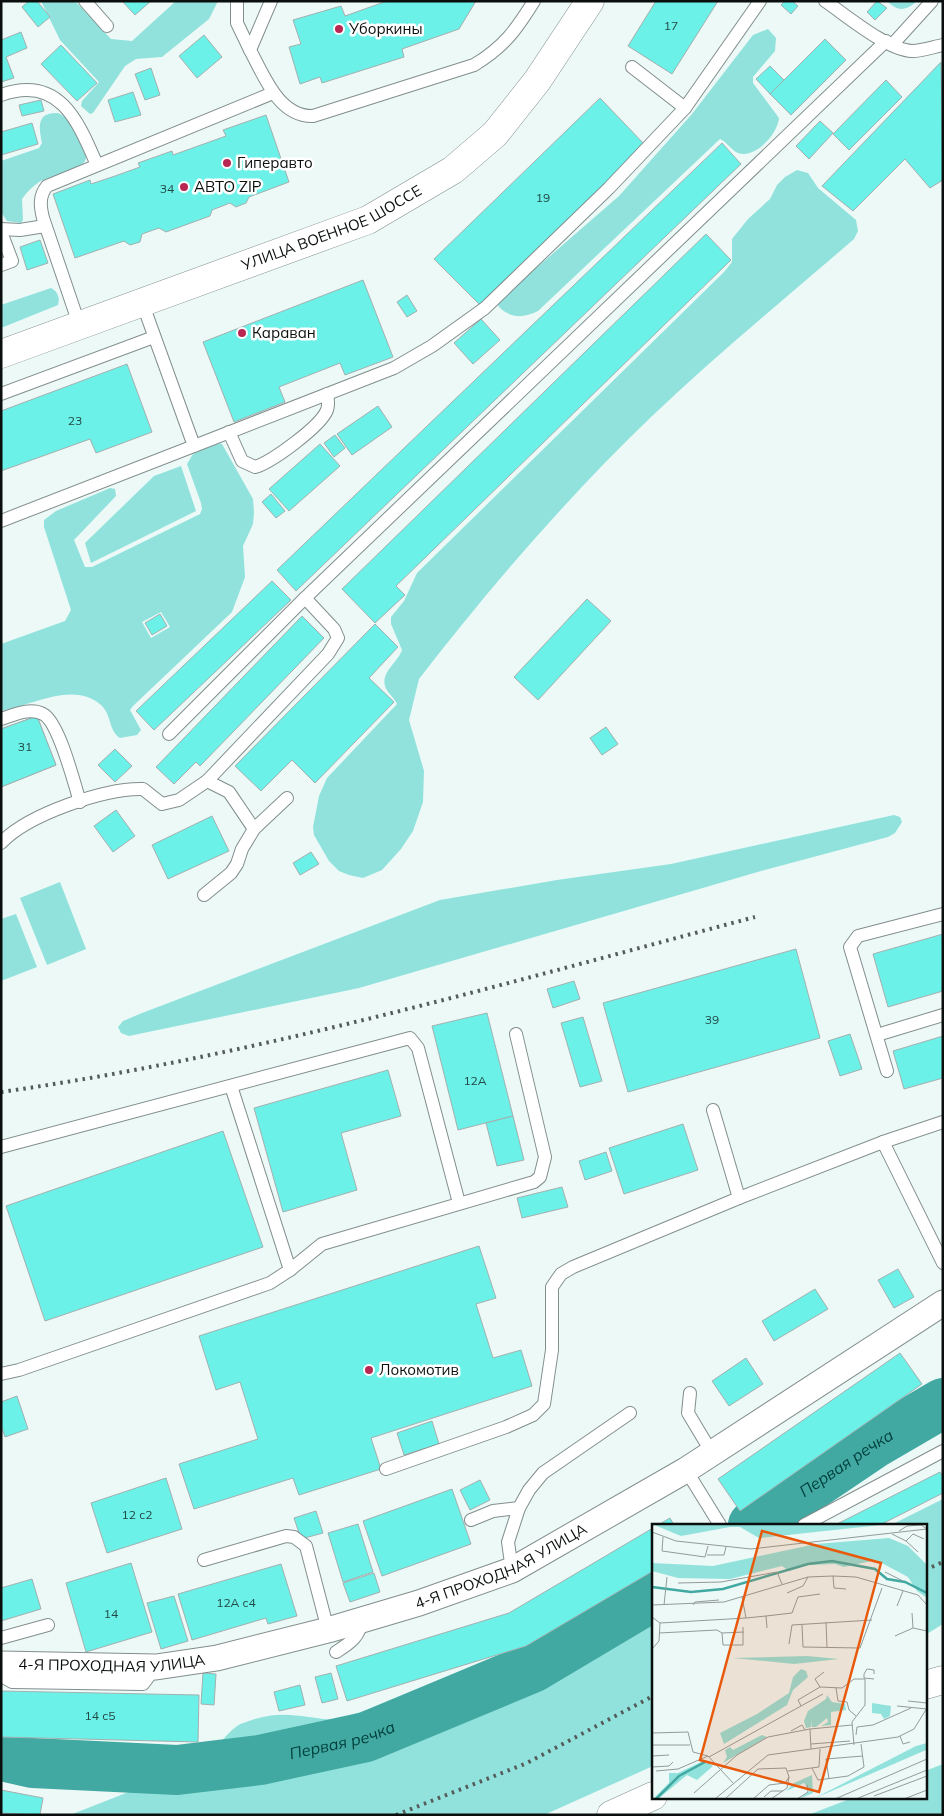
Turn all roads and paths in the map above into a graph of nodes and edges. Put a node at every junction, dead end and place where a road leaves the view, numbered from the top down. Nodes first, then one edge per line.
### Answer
1 (85, 1) edge
2 (237, 1) edge
3 (271, 1) edge
4 (534, 1) edge
5 (590, 1) edge
6 (760, 1) edge
7 (825, 1) edge
8 (932, 1) edge
9 (107, 26) dead end
10 (889, 43) junction
11 (943, 45) edge
12 (250, 50) junction
13 (632, 67) dead end
14 (273, 93) junction
15 (1, 95) edge
16 (684, 108) junction
17 (97, 165) junction
18 (45, 226) junction
19 (1, 230) edge
20 (1, 265) edge
21 (142, 302) junction
22 (79, 324) junction
23 (154, 337) junction
24 (1, 354) edge
25 (1, 394) edge
26 (327, 394) junction
27 (229, 432) junction
28 (194, 446) junction
29 (1, 521) edge
30 (305, 598) junction
31 (1, 719) edge
32 (169, 734) dead end
33 (207, 781) junction
34 (287, 798) dead end
35 (80, 802) junction
36 (254, 829) junction
37 (1, 843) edge
38 (204, 895) dead end
39 (943, 914) edge
40 (943, 1015) edge
41 (516, 1034) dead end
42 (877, 1035) junction
43 (888, 1071) dead end
44 (231, 1086) junction
45 (713, 1110) dead end
46 (943, 1122) edge
47 (883, 1142) junction
48 (1, 1147) edge
49 (739, 1198) junction
50 (459, 1203) junction
51 (943, 1263) edge
52 (290, 1270) junction
53 (943, 1303) edge
54 (1, 1374) edge
55 (690, 1393) dead end
56 (630, 1413) dead end
57 (943, 1452) edge
58 (712, 1453) junction
59 (386, 1469) dead end
60 (686, 1470) junction
61 (518, 1508) junction
62 (471, 1520) dead end
63 (719, 1524) edge
64 (806, 1524) edge
65 (204, 1560) dead end
66 (512, 1570) junction
67 (48, 1625) dead end
68 (1, 1638) edge
69 (332, 1641) junction
70 (1, 1664) edge
71 (156, 1667) junction
72 (1, 1668) edge
73 (943, 1680) edge
74 (926, 1686) edge
75 (652, 1796) edge
76 (611, 1815) edge

1 - 9 lane
2 - 12 lane
3 - 12 lane
4 - 14 lane
5 - 21 main road, УЛИЦА ВОЕННОЕ ШОССЕ
6 - 16 lane
7 - 10 lane
8 - 10 lane
10 - 11 lane
10 - 30 lane
12 - 14 lane
13 - 16 lane
14 - 17 lane
15 - 17 lane
16 - 26 lane
17 - 18 lane
18 - 19 lane
18 - 22 lane
19 - 20 lane
21 - 22 main road, УЛИЦА ВОЕННОЕ ШОССЕ
21 - 23 lane
22 - 24 main road, УЛИЦА ВОЕННОЕ ШОССЕ
23 - 25 lane
23 - 28 lane
26 - 27 lane
26 - 27 lane
27 - 28 lane
28 - 29 lane
30 - 32 lane
30 - 33 lane
31 - 35 lane
33 - 35 lane
33 - 36 lane
34 - 36 lane
35 - 37 lane
36 - 38 lane
39 - 42 lane
40 - 42 lane
41 - 50 lane
42 - 43 lane
44 - 48 lane
44 - 50 lane
44 - 52 lane
45 - 49 lane
46 - 47 lane
47 - 49 lane
47 - 51 lane
49 - 59 lane
50 - 52 lane
52 - 54 lane
53 - 58 street, 4-Я ПРОХОДНАЯ УЛИЦА
55 - 58 lane
56 - 61 lane
57 - 64 lane
58 - 60 street, 4-Я ПРОХОДНАЯ УЛИЦА
60 - 63 lane
60 - 66 street, 4-Я ПРОХОДНАЯ УЛИЦА
61 - 62 lane
61 - 66 lane
65 - 69 lane
66 - 69 street, 4-Я ПРОХОДНАЯ УЛИЦА
67 - 68 lane
69 - 71 street, 4-Я ПРОХОДНАЯ УЛИЦА
70 - 71 street, 4-Я ПРОХОДНАЯ УЛИЦА
71 - 72 lane
73 - 74 main road
75 - 76 main road

